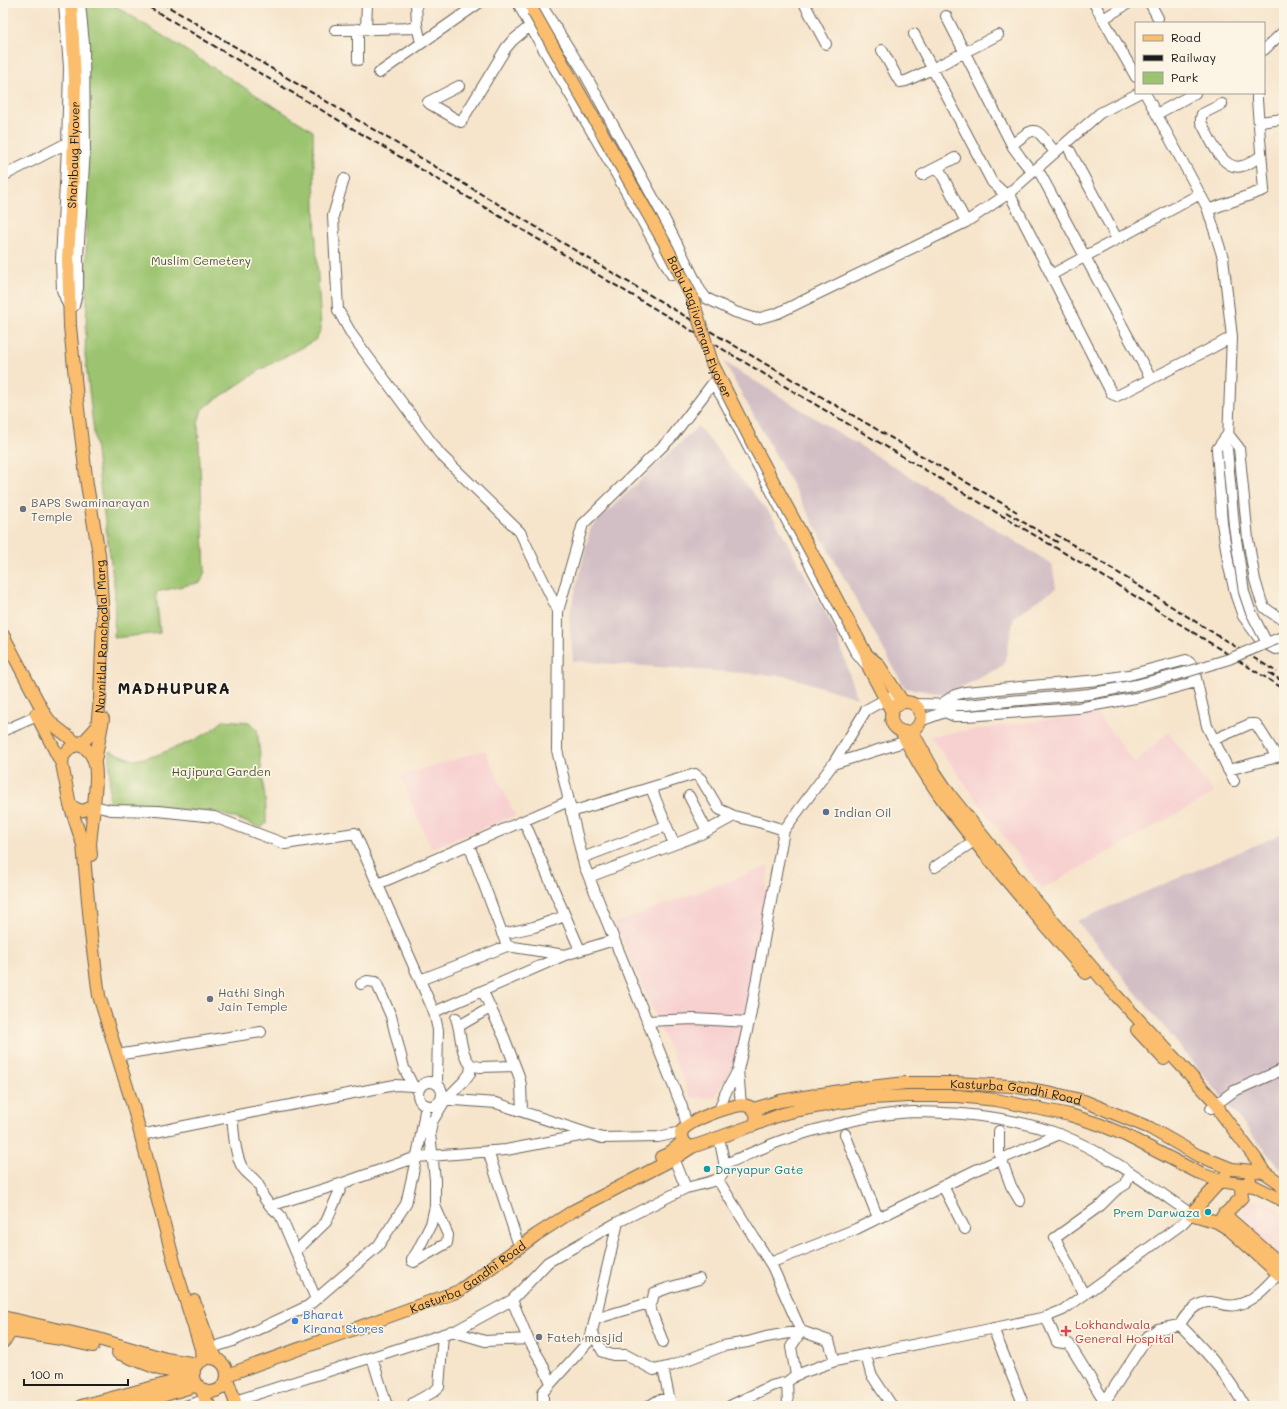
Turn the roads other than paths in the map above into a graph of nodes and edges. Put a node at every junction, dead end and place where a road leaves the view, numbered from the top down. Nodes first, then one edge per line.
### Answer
1 (64, 3) edge
2 (71, 3) edge
3 (76, 3) edge
4 (80, 3) edge
5 (367, 3) edge
6 (416, 3) edge
7 (479, 3) edge
8 (522, 3) edge
9 (804, 3) edge
10 (1094, 3) edge
11 (1129, 3) edge
12 (1150, 3) edge
13 (534, 6) edge
14 (946, 16) dead end
15 (1158, 18) dead end
16 (1103, 19) junction
17 (530, 26) junction
18 (417, 28) junction
19 (362, 29) junction
20 (335, 30) dead end
21 (1284, 31) edge
22 (914, 34) dead end
23 (998, 35) dead end
24 (421, 43) junction
25 (826, 44) dead end
26 (1265, 49) edge
27 (882, 50) dead end
28 (965, 52) junction
29 (358, 60) dead end
30 (932, 69) junction
31 (379, 73) dead end
32 (1135, 75) edge
33 (459, 86) dead end
34 (1137, 94) edge
35 (1146, 94) edge
36 (1193, 94) edge
37 (1257, 94) edge
38 (1222, 104) dead end
39 (1157, 114) junction
40 (1284, 119) edge
41 (1258, 122) junction
42 (67, 143) junction
43 (1012, 145) junction
44 (1070, 151) dead end
45 (1055, 152) junction
46 (1261, 156) junction
47 (955, 158) dead end
48 (938, 167) junction
49 (1037, 173) junction
50 (922, 175) dead end
51 (3, 176) edge
52 (344, 178) dead end
53 (1007, 194) junction
54 (1200, 194) junction
55 (1208, 210) junction
56 (966, 222) junction
57 (1117, 239) junction
58 (1084, 257) junction
59 (672, 275) dead end
60 (1051, 275) junction
61 (70, 280) junction
62 (72, 307) junction
63 (1232, 337) junction
64 (1151, 379) junction
65 (1228, 434) junction
66 (1264, 606) junction
67 (558, 611) junction
68 (1243, 616) junction
69 (1284, 618) edge
70 (3, 635) edge
71 (1284, 636) edge
72 (1267, 643) junction
73 (1284, 648) edge
74 (3, 649) edge
75 (866, 654) junction
76 (869, 668) junction
77 (1196, 678) junction
78 (885, 699) junction
79 (904, 700) junction
80 (943, 708) junction
81 (892, 712) junction
82 (41, 715) junction
83 (920, 721) junction
84 (3, 731) edge
85 (909, 735) junction
86 (1213, 740) junction
87 (79, 745) junction
88 (1280, 756) edge
89 (95, 761) junction
90 (62, 764) junction
91 (833, 764) junction
92 (1228, 770) junction
93 (1234, 781) dead end
94 (651, 788) junction
95 (689, 796) dead end
96 (569, 801) junction
97 (70, 805) junction
98 (94, 806) junction
99 (571, 812) junction
100 (734, 816) junction
101 (524, 821) junction
102 (666, 826) junction
103 (784, 830) junction
104 (707, 831) junction
105 (974, 841) junction
106 (674, 844) junction
107 (469, 845) junction
108 (582, 858) junction
109 (934, 867) dead end
110 (589, 877) junction
111 (378, 884) junction
112 (565, 916) junction
113 (502, 934) junction
114 (614, 940) junction
115 (507, 946) junction
116 (580, 950) junction
117 (565, 955) junction
118 (420, 980) junction
119 (361, 984) dead end
120 (484, 996) dead end
121 (490, 1008) junction
122 (434, 1012) junction
123 (647, 1021) junction
124 (749, 1022) junction
125 (261, 1032) dead end
126 (123, 1054) junction
127 (471, 1066) junction
128 (515, 1066) junction
129 (1284, 1069) edge
130 (738, 1070) junction
131 (437, 1084) junction
132 (416, 1087) junction
133 (443, 1099) junction
134 (741, 1104) junction
135 (426, 1105) junction
136 (1216, 1108) junction
137 (754, 1109) junction
138 (522, 1111) junction
139 (719, 1111) junction
140 (232, 1116) junction
141 (754, 1125) junction
142 (999, 1131) dead end
143 (144, 1134) junction
144 (590, 1134) junction
145 (845, 1134) dead end
146 (1060, 1134) junction
147 (686, 1137) junction
148 (719, 1138) junction
149 (488, 1152) junction
150 (433, 1155) junction
151 (673, 1155) junction
152 (417, 1157) junction
153 (1001, 1159) junction
154 (725, 1164) junction
155 (1232, 1169) junction
156 (1130, 1172) junction
157 (1260, 1172) junction
158 (1202, 1174) junction
159 (718, 1180) junction
160 (1220, 1181) junction
161 (343, 1183) junction
162 (944, 1186) junction
163 (1250, 1186) junction
164 (686, 1188) junction
165 (1284, 1190) edge
166 (1206, 1196) junction
167 (1020, 1201) dead end
168 (1284, 1201) edge
169 (270, 1206) junction
170 (435, 1206) junction
171 (1191, 1214) junction
172 (878, 1218) junction
173 (1221, 1218) junction
174 (618, 1222) junction
175 (966, 1229) dead end
176 (517, 1240) junction
177 (296, 1251) junction
178 (770, 1263) junction
179 (1282, 1273) edge
180 (699, 1279) dead end
181 (1084, 1295) junction
182 (316, 1299) junction
183 (512, 1300) junction
184 (648, 1303) junction
185 (5, 1317) edge
186 (1046, 1317) junction
187 (595, 1319) junction
188 (1180, 1325) junction
189 (994, 1328) junction
190 (10, 1331) junction
191 (801, 1331) junction
192 (592, 1332) junction
193 (447, 1333) junction
194 (528, 1339) junction
195 (3, 1342) edge
196 (663, 1342) dead end
197 (211, 1348) junction
198 (866, 1355) junction
199 (372, 1356) junction
200 (835, 1361) junction
201 (663, 1368) junction
202 (224, 1370) junction
203 (796, 1376) junction
204 (200, 1382) edge
205 (787, 1382) junction
206 (550, 1383) junction
207 (671, 1402) edge
208 (235, 1404) edge
209 (1105, 1404) edge
210 (411, 1405) edge
211 (81, 1406) edge
212 (128, 1406) edge
213 (185, 1406) edge
214 (389, 1406) edge
215 (543, 1406) edge
216 (649, 1406) edge
217 (730, 1406) edge
218 (788, 1406) edge
219 (892, 1406) edge
220 (1024, 1406) edge
221 (1244, 1406) edge

1 - 42 street
2 - 61 main road, Shahibaug Flyover
3 - 61 main road, Shahibaug Flyover
4 - 62 street
5 - 19 street
6 - 18 street
7 - 24 street
8 - 17 street
9 - 25 street
10 - 16 street
11 - 16 street
12 - 15 street
13 - 56 street
13 - 75 main road, Babu Jagjivanram Flyover, bridge
14 - 28 street
16 - 32 street
17 - 33 street
17 - 59 street
18 - 19 street
18 - 24 street
19 - 20 street
19 - 29 street
21 - 26 street
22 - 30 street
23 - 28 street
24 - 31 street
27 - 30 street
28 - 30 street
28 - 43 street
30 - 53 street
34 - 45 street
35 - 39 street
36 - 39 street
37 - 41 street
38 - 46 street
39 - 54 street
40 - 41 street
41 - 46 street
42 - 51 street
42 - 62 street
43 - 45 street
43 - 49 street
44 - 57 street
45 - 49 street
46 - 55 street
47 - 48 street
48 - 50 street
48 - 56 street
49 - 53 street
49 - 58 street
52 - 67 street
53 - 56 street
53 - 60 street
54 - 55 street
54 - 57 street
55 - 63 street
57 - 58 street
58 - 60 street
58 - 64 street
60 - 64 street
61 - 62 main road, Shahibaug Flyover
62 - 87 main road, Navnitlal Ranchodlal Marg
62 - 89 main road
63 - 64 street
63 - 65 street
65 - 66 street
65 - 68 street
65 - 72 street, bridge
66 - 68 street
66 - 69 street
67 - 76 street
67 - 96 street
68 - 73 street
70 - 82 main road
71 - 72 street, bridge
72 - 80 street, bridge
74 - 82 main road
75 - 76 main road
75 - 79 main road
76 - 78 main road
77 - 80 street
77 - 80 street
77 - 86 street
78 - 79 street
78 - 81 main road
78 - 91 street
79 - 80 street
79 - 81 main road
79 - 83 main road
80 - 83 street
81 - 85 main road
82 - 84 street
82 - 87 main road
82 - 90 main road
83 - 85 main road
85 - 91 street
85 - 105 main road
85 - 136 main road
86 - 88 street
86 - 92 street
87 - 89 main road
87 - 90 main road, Navnitlal Ranchodlal Marg
88 - 92 street
89 - 98 main road
90 - 97 main road
91 - 103 street
92 - 93 street
94 - 99 street
94 - 100 street
94 - 102 street
95 - 104 street
96 - 99 street
96 - 101 street
97 - 98 main road
97 - 143 main road
98 - 111 street
98 - 126 main road
99 - 108 street
100 - 103 street
100 - 104 street
101 - 107 street
101 - 112 street
102 - 106 street
102 - 108 street
103 - 124 street
104 - 106 street
105 - 109 street
105 - 136 main road
106 - 110 street
107 - 111 street
107 - 113 street
108 - 110 street
110 - 114 street
111 - 118 street
112 - 113 street
112 - 116 street
113 - 115 street
114 - 116 street
114 - 123 street
115 - 117 street
115 - 118 street
116 - 117 street
117 - 122 street
118 - 122 street
119 - 132 street
120 - 121 street
121 - 127 street
121 - 128 street
122 - 131 street
123 - 124 street
123 - 147 street
124 - 130 street
125 - 126 street
126 - 143 main road
127 - 128 street
127 - 133 street
128 - 138 street
129 - 136 street
130 - 134 street
130 - 139 street
131 - 132 street
131 - 133 street
132 - 135 street
132 - 140 street
133 - 135 street
133 - 138 street
133 - 150 street
134 - 137 main road
134 - 139 main road
135 - 152 street
136 - 157 main road
137 - 141 main road
137 - 155 main road, Kasturba Gandhi Road
138 - 144 street
139 - 147 main road
140 - 143 street
140 - 169 street
141 - 148 main road, Kasturba Gandhi Road
141 - 158 main road, Kasturba Gandhi Road
142 - 153 street
143 - 197 main road
143 - 204 main road
144 - 147 street
144 - 149 street
145 - 172 street
146 - 153 street
146 - 154 street
146 - 156 street
147 - 148 main road
147 - 151 main road, Kasturba Gandhi Road
148 - 154 street
149 - 150 street
149 - 176 street
150 - 152 street
150 - 170 street
151 - 164 street
151 - 176 main road, Kasturba Gandhi Road
151 - 202 main road, Kasturba Gandhi Road
152 - 161 street
152 - 182 street
153 - 162 street
153 - 167 street
154 - 159 street
155 - 157 main road, Kasturba Gandhi Road
155 - 160 main road
156 - 171 street
156 - 181 street
157 - 163 main road
157 - 165 main road
158 - 160 main road, Kasturba Gandhi Road
158 - 166 main road
159 - 164 street
159 - 178 street
160 - 163 main road, Kasturba Gandhi Road
160 - 166 main road
161 - 169 street
161 - 177 street
162 - 172 street
162 - 175 street
163 - 168 main road, Kasturba Gandhi Road
163 - 173 main road
164 - 174 street
166 - 171 main road
169 - 177 street
170 - 170 street
171 - 173 main road
171 - 181 street
172 - 178 street
173 - 179 main road
174 - 183 street
174 - 187 street
176 - 202 main road, Kasturba Gandhi Road
177 - 182 street
178 - 191 street
179 - 188 street
180 - 184 street
181 - 186 street
182 - 197 street
183 - 193 street
183 - 194 street
184 - 187 street
184 - 196 street
185 - 190 main road
185 - 204 main road
186 - 189 street
186 - 209 street
187 - 192 street
188 - 209 street
188 - 221 street
189 - 198 street
189 - 220 street
190 - 195 main road
190 - 204 main road
191 - 200 street
191 - 201 street
191 - 203 street
192 - 201 street
192 - 206 street
193 - 194 street
193 - 199 street
193 - 210 street
194 - 206 street
197 - 202 main road
198 - 200 street
198 - 219 street
199 - 208 street
199 - 214 street
200 - 203 street
201 - 207 street
202 - 204 main road
202 - 204 main road
202 - 208 main road
203 - 205 street
204 - 211 main road
204 - 212 main road
204 - 213 street
205 - 217 street
205 - 218 street
206 - 215 street
207 - 216 street

